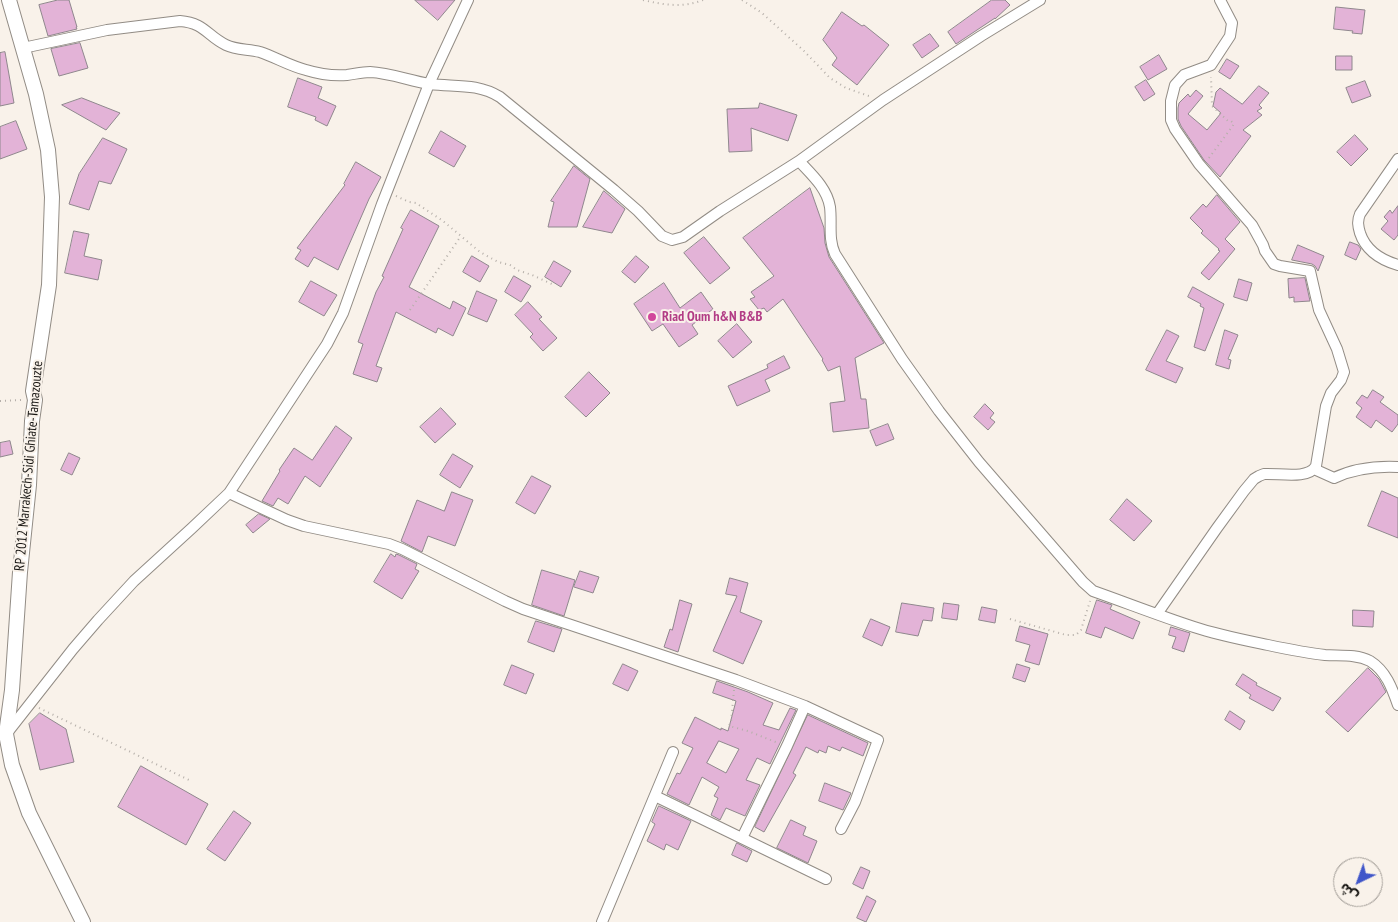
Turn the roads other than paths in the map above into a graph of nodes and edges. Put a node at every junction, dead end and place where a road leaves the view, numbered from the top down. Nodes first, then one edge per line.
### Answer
1 (9, 0) edge
2 (468, 0) edge
3 (1040, 0) edge
4 (1220, 0) edge
5 (23, 48) junction
6 (429, 84) junction
7 (1398, 159) edge
8 (799, 161) junction
9 (1398, 265) edge
10 (1398, 467) edge
11 (1314, 469) junction
12 (229, 493) junction
13 (1157, 614) junction
14 (1398, 705) edge
15 (805, 706) junction
16 (3, 735) edge
17 (674, 752) dead end
18 (655, 796) junction
19 (841, 829) dead end
20 (742, 838) junction
21 (826, 879) dead end
22 (83, 922) edge
23 (602, 922) edge

1 - 5 street, RP 2012 Marrakech-Sidi Ghiate-Tamazouzte
2 - 6 street
3 - 8 street
4 - 11 street
5 - 6 street
5 - 16 street, RP 2012 Marrakech-Sidi Ghiate-Tamazouzte
6 - 8 street
6 - 12 street
7 - 9 street
8 - 13 street
10 - 11 street
11 - 13 street
12 - 15 street
12 - 16 street
13 - 14 street
15 - 19 street
15 - 20 street
16 - 22 street, RP 2012 Marrakech-Sidi Ghiate-Tamazouzte
17 - 18 street
18 - 20 street
18 - 23 street
20 - 21 street

